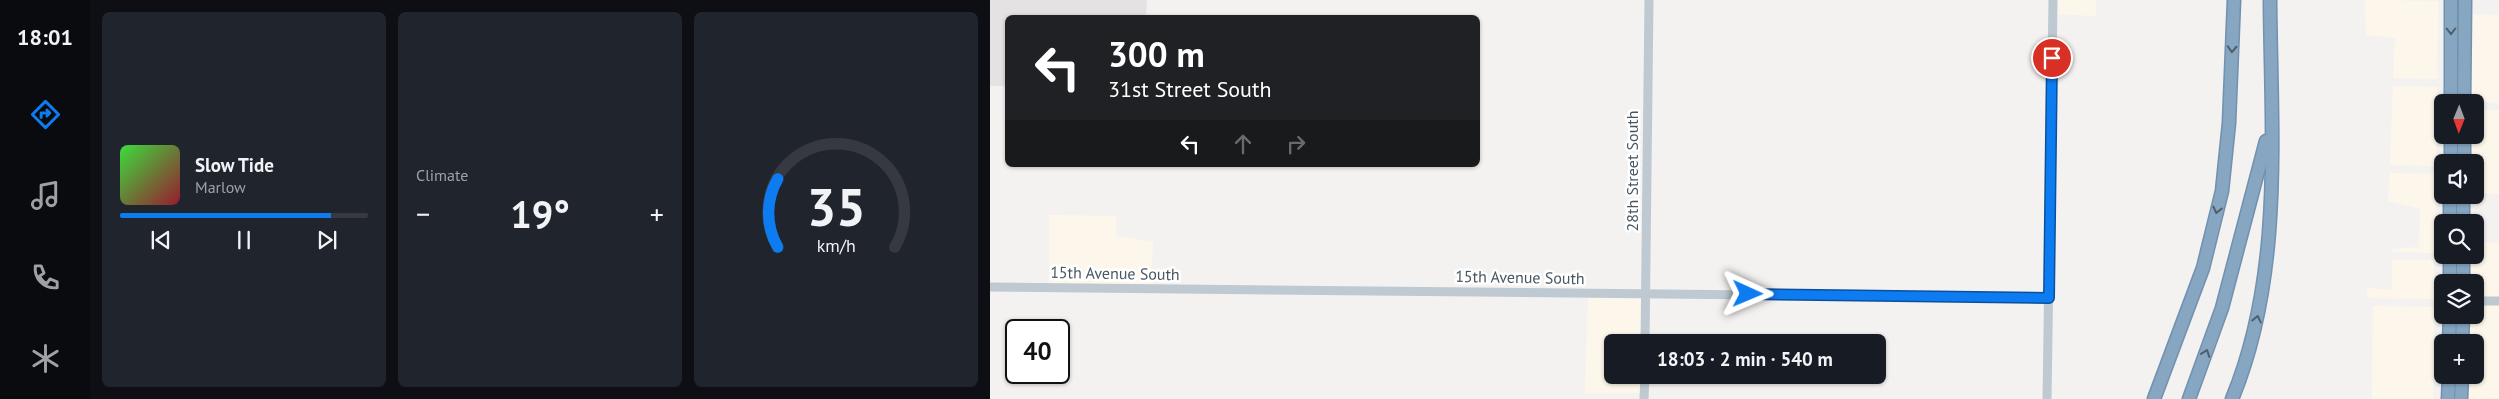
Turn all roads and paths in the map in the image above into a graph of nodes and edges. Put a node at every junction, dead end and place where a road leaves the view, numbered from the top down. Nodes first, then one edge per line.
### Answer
1 (1648, 0) edge
2 (2053, 0) edge
3 (2234, 0) edge
4 (2270, 0) edge
5 (2452, 0) edge
6 (2465, 0) edge
7 (2451, 94) edge
8 (2464, 94) edge
9 (2271, 123) junction
10 (990, 287) edge
11 (1646, 294) junction
12 (2049, 298) junction
13 (2499, 300) edge
14 (2484, 301) edge
15 (1645, 334) edge
16 (2167, 359) junction
17 (1645, 384) edge
18 (2449, 384) edge
19 (2462, 384) edge
20 (1644, 399) edge
21 (2047, 399) edge
22 (2145, 399) edge
23 (2154, 399) edge
24 (2189, 399) edge
25 (2232, 399) edge
26 (2448, 399) edge
27 (2461, 399) edge

1 - 11 street, 28th Street South
2 - 12 street
3 -> 16 highway
4 - 9 highway
5 -> 7 highway
6 - 8 highway
24 -> 9 highway
25 -> 9 highway
10 - 11 street, 15th Avenue South
11 - 12 street, 15th Avenue South
11 - 15 street, 28th Street South
12 - 21 street
13 - 14 street
16 - 22 highway
16 - 23 highway
17 - 20 street
18 - 26 highway
19 - 27 highway

